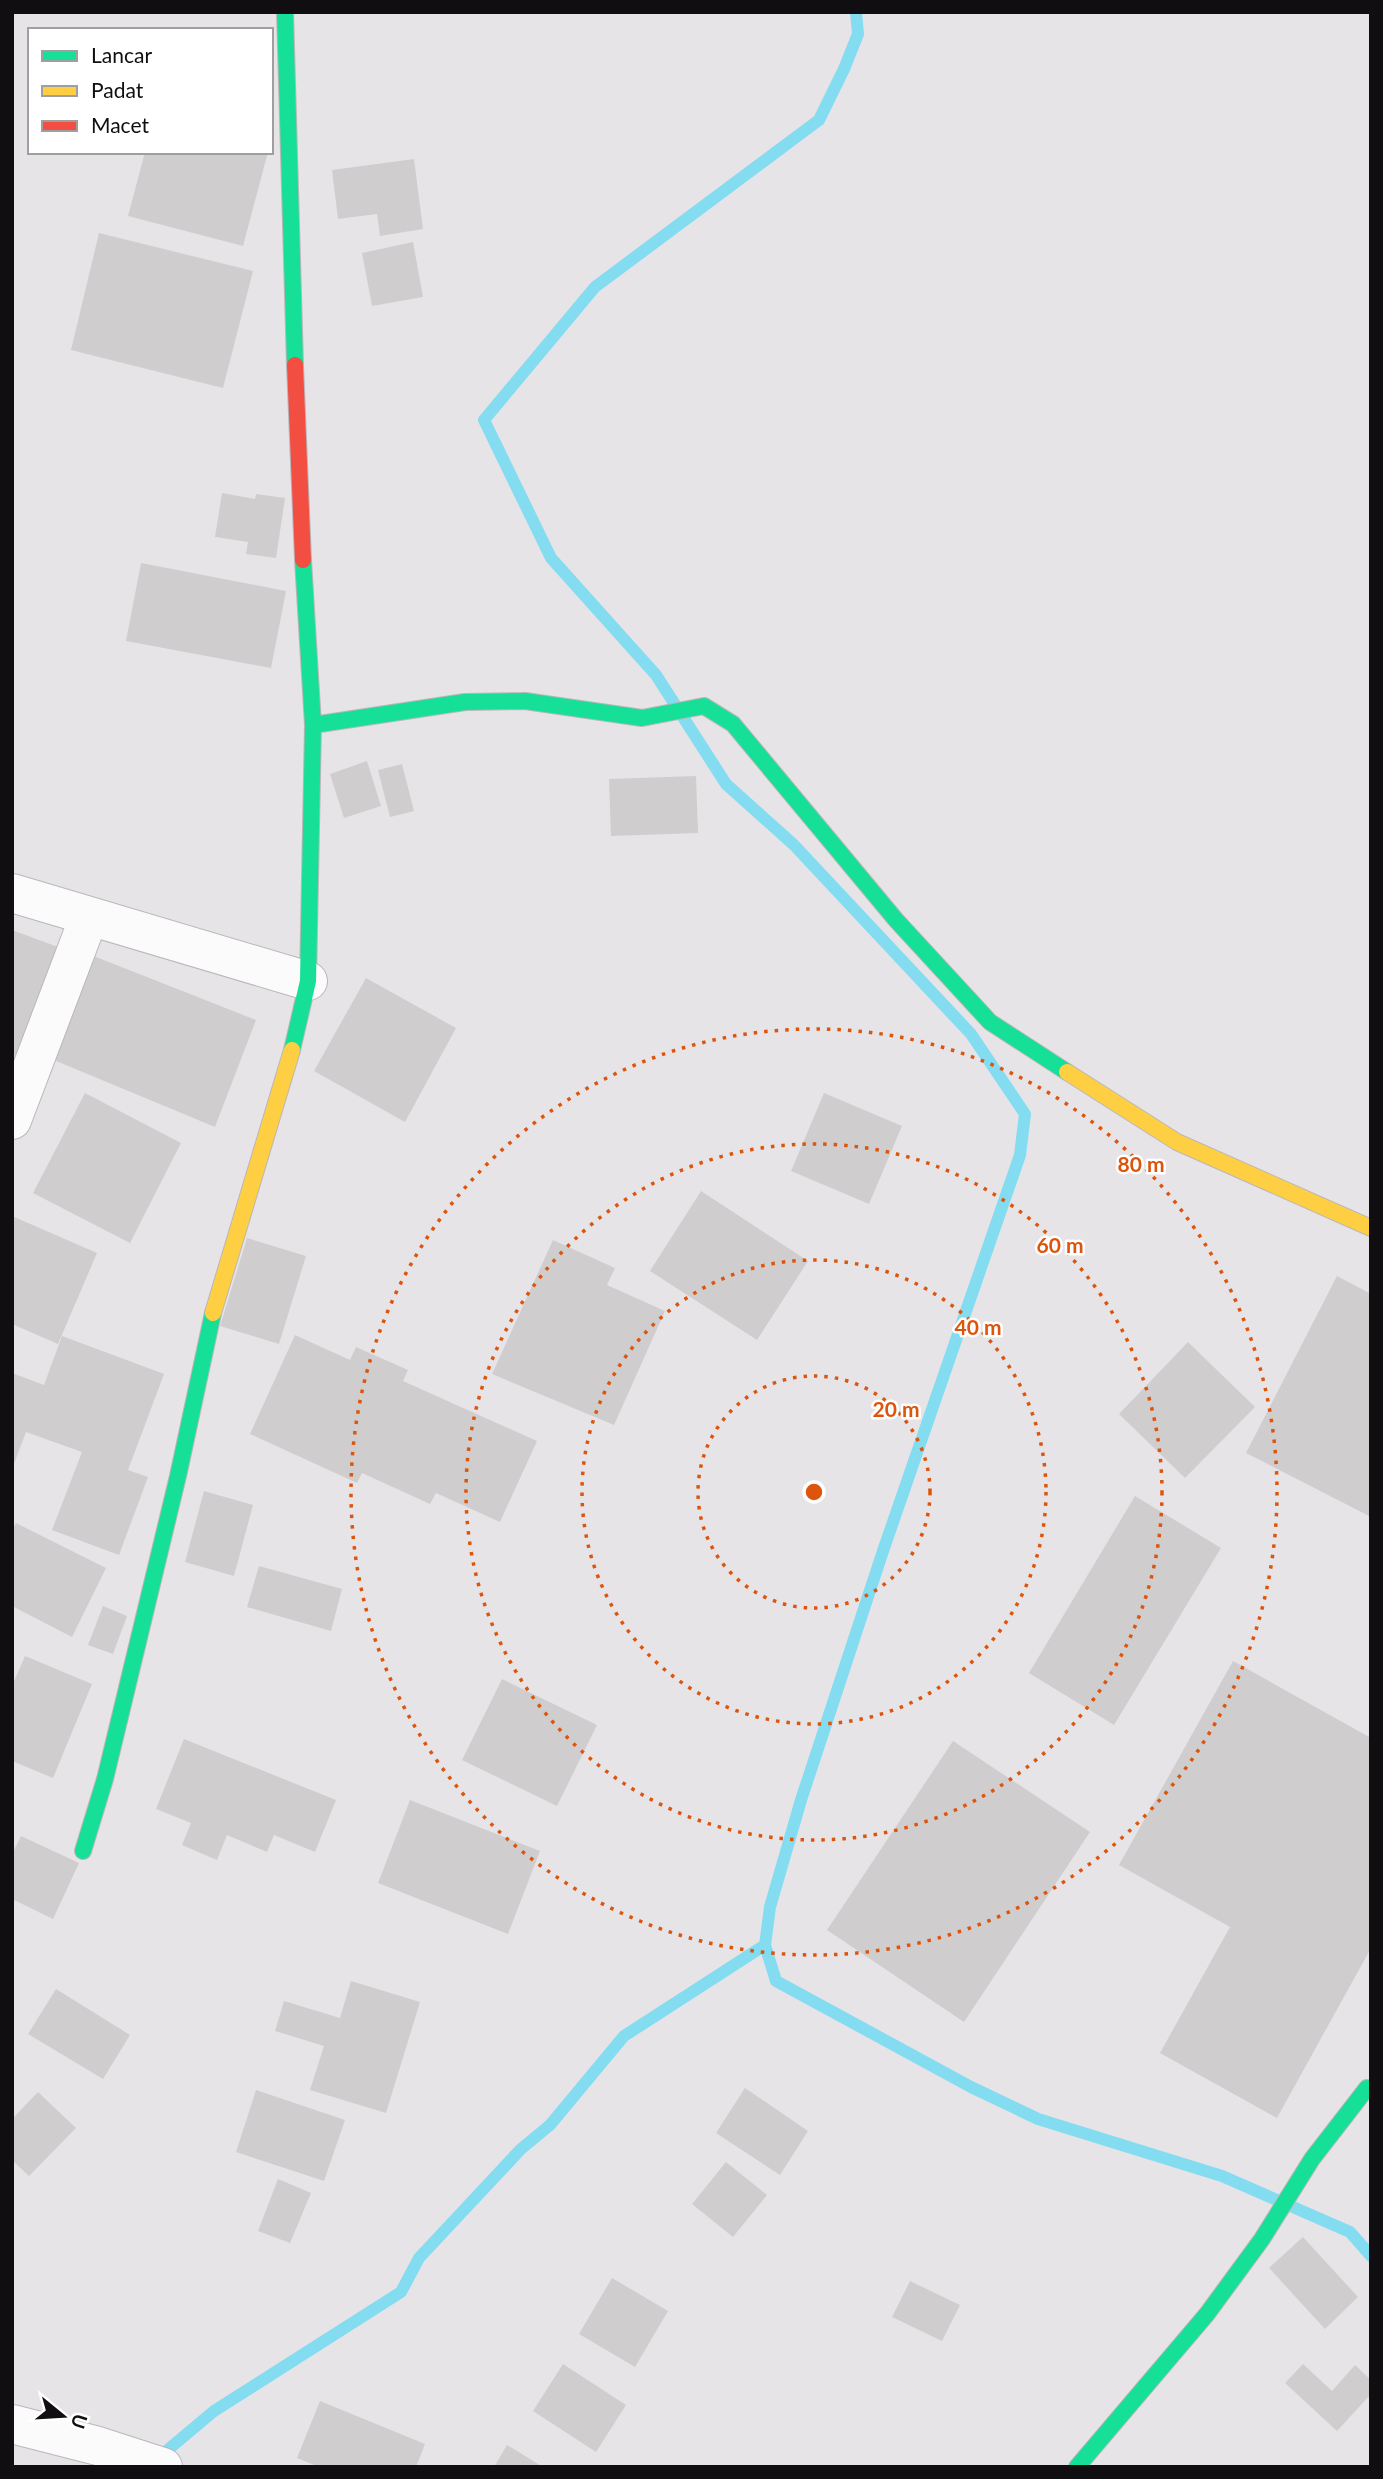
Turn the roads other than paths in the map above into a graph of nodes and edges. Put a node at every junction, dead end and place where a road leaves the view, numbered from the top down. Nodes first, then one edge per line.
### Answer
1 (285, 12) edge
2 (313, 724) junction
3 (12, 893) edge
4 (89, 917) junction
5 (307, 981) junction
6 (12, 1120) edge
7 (1371, 1228) edge
8 (83, 1851) dead end
9 (1369, 2083) edge
10 (1371, 2109) edge
11 (12, 2424) edge
12 (163, 2467) edge
13 (1077, 2467) edge

1 - 2 street
2 - 5 street
2 - 7 street
3 - 4 street
4 - 5 street
4 - 6 street
5 - 8 street
9 - 10 street
9 - 13 street
11 - 12 street

